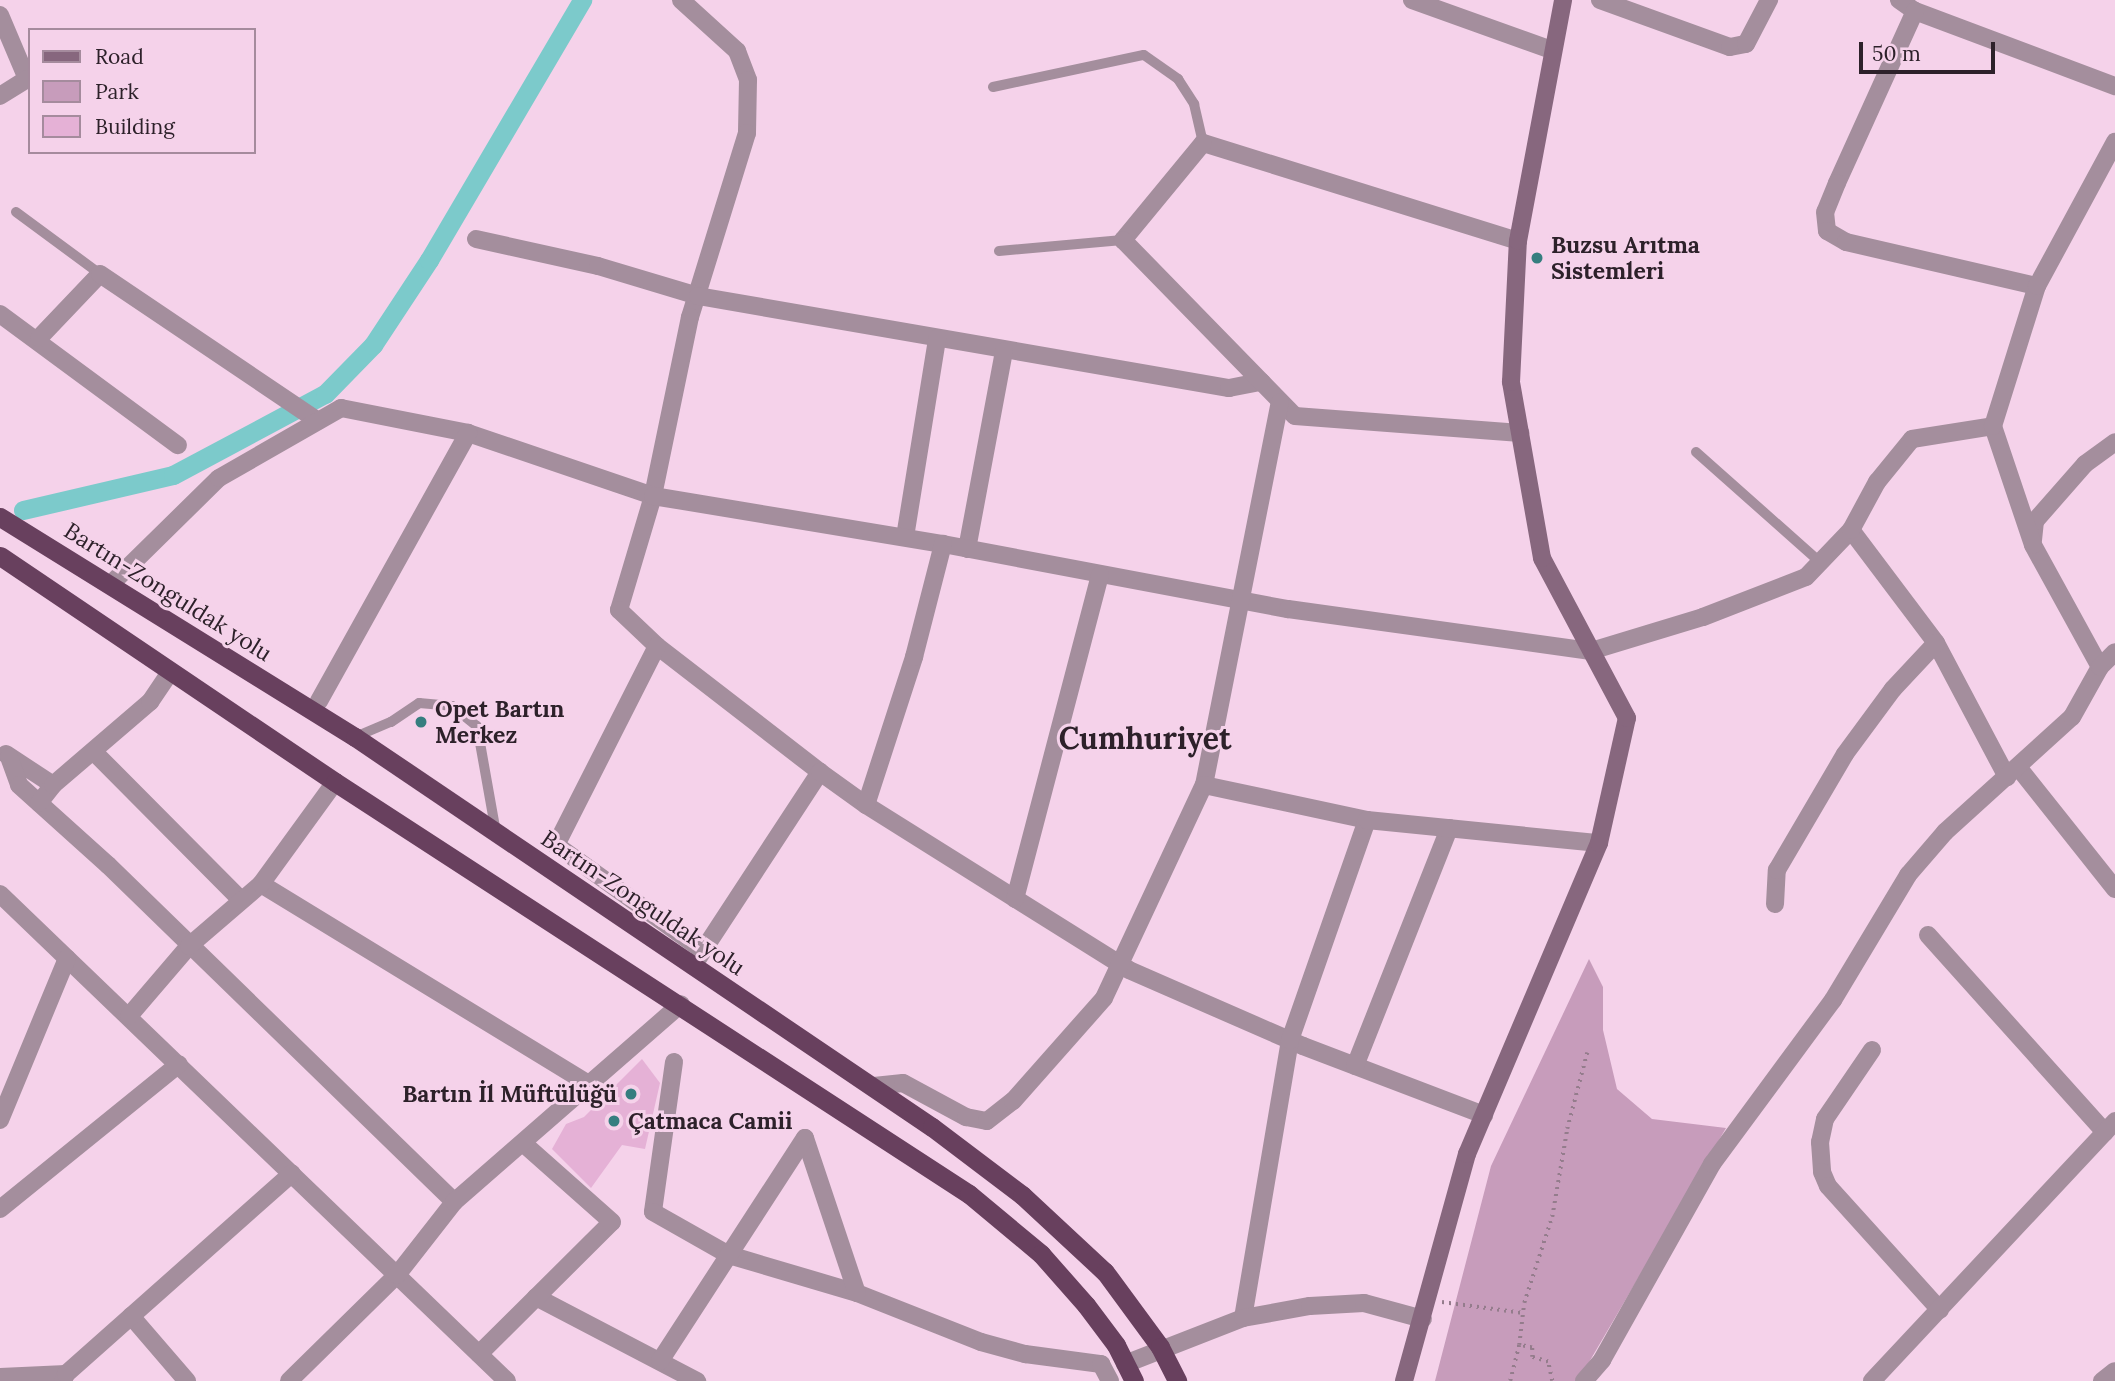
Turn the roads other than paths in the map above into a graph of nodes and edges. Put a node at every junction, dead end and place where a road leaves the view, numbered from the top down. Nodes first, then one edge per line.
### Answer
1 (681, 0) edge
2 (1412, 0) edge
3 (1563, 0) edge
4 (1600, 0) edge
5 (1769, 0) edge
6 (1899, 0) edge
7 (1915, 11) junction
8 (0, 15) edge
9 (1552, 50) junction
10 (2115, 86) edge
11 (993, 87) dead end
12 (0, 96) edge
13 (2115, 142) edge
14 (1203, 144) junction
15 (16, 212) dead end
16 (476, 239) dead end
17 (1123, 240) junction
18 (1518, 241) junction
19 (999, 251) dead end
20 (100, 274) junction
21 (2037, 286) junction
22 (698, 296) junction
23 (0, 314) edge
24 (38, 338) junction
25 (937, 339) junction
26 (1004, 351) junction
27 (1261, 382) junction
28 (1280, 402) junction
29 (318, 421) junction
30 (1993, 426) junction
31 (468, 433) junction
32 (1520, 433) junction
33 (2115, 442) edge
34 (178, 445) dead end
35 (1696, 452) dead end
36 (653, 496) junction
37 (0, 517) edge
38 (1852, 530) junction
39 (905, 537) junction
40 (943, 544) junction
41 (2033, 545) junction
42 (967, 549) junction
43 (0, 556) edge
44 (1820, 562) junction
45 (1100, 575) junction
46 (110, 584) junction
47 (1243, 600) junction
48 (1936, 643) junction
49 (657, 646) junction
50 (1591, 651) junction
51 (2115, 652) edge
52 (2100, 667) junction
53 (170, 672) junction
54 (319, 701) dead end
55 (355, 737) junction
56 (5, 753) edge
57 (95, 753) junction
58 (820, 772) junction
59 (2013, 772) junction
60 (335, 782) junction
61 (53, 785) junction
62 (1204, 785) junction
63 (39, 803) junction
64 (866, 805) junction
65 (1367, 820) junction
66 (1449, 828) junction
67 (497, 835) junction
68 (1599, 843) junction
69 (261, 884) junction
70 (2115, 889) edge
71 (0, 894) edge
72 (240, 899) junction
73 (1015, 899) junction
74 (1776, 904) dead end
75 (1928, 935) dead end
76 (189, 946) junction
77 (67, 958) junction
78 (698, 958) junction
79 (1122, 966) junction
80 (681, 1004) junction
81 (129, 1016) junction
82 (1290, 1040) junction
83 (1872, 1050) dead end
84 (674, 1062) dead end
85 (179, 1064) junction
86 (1355, 1066) junction
87 (590, 1085) junction
88 (874, 1086) junction
89 (1484, 1115) junction
90 (0, 1120) edge
91 (2110, 1127) edge
92 (524, 1144) junction
93 (292, 1174) junction
94 (454, 1202) junction
95 (0, 1209) edge
96 (729, 1255) junction
97 (397, 1275) junction
98 (858, 1293) junction
99 (536, 1297) junction
100 (1940, 1310) junction
101 (131, 1316) junction
102 (1243, 1318) junction
103 (1423, 1319) junction
104 (1160, 1347) junction
105 (479, 1354) junction
106 (660, 1362) junction
107 (2115, 1371) edge
108 (1130, 1372) edge
109 (0, 1377) edge
110 (64, 1377) edge
111 (187, 1381) edge
112 (289, 1381) edge
113 (507, 1381) edge
114 (697, 1381) edge
115 (1110, 1381) edge
116 (1177, 1381) edge
117 (1404, 1381) edge
118 (1584, 1381) edge
119 (1872, 1381) edge
120 (2102, 1381) edge

1 - 22 street
2 - 9 street
3 - 9 main road
4 - 5 street
6 - 7 street
7 - 10 street
7 - 21 street
8 - 12 street
9 - 18 main road
11 - 14 lane
13 - 21 street
14 - 17 street
14 - 18 street
15 - 20 lane
16 - 22 street
17 - 19 lane
17 - 27 street
18 - 32 main road
20 - 24 street
20 - 29 street
21 - 30 street
22 - 25 street
22 - 36 street
23 - 24 street
24 - 34 street
25 - 26 street
25 - 39 street
26 - 27 street
26 - 42 street
27 - 28 street
28 - 32 street
28 - 47 street
29 - 31 street
29 - 46 street
30 - 38 street
30 - 41 street
31 - 36 street
31 - 54 street
32 - 50 main road
33 - 41 street
35 - 44 lane
36 - 39 street
36 - 49 street
37 - 46 highway, Bartın-Zonguldak yolu
38 - 44 street
38 - 48 street
39 - 40 street
40 - 42 street
40 - 64 street
41 - 52 street
42 - 45 street
43 - 53 highway
44 - 50 street
45 - 47 street
45 - 73 street
46 - 55 highway, Bartın-Zonguldak yolu
47 - 50 street
47 - 62 street
48 - 59 street
48 - 74 street
49 - 58 street
49 - 78 street
50 - 68 main road
51 - 52 street
52 - 59 street
53 - 57 street
53 - 60 highway
55 - 67 highway, Bartın-Zonguldak yolu
55 - 67 lane
56 - 61 street
56 - 63 street
57 - 61 street
57 - 72 street
58 - 64 street
58 - 78 street
59 - 70 street
59 - 118 street
60 - 69 street
60 - 80 highway
61 - 63 street
62 - 65 street
62 - 79 street
63 - 76 street
64 - 73 street
65 - 66 street
65 - 82 street
66 - 68 street
66 - 86 street
67 - 78 highway, Bartın-Zonguldak yolu
68 - 89 main road
69 - 72 street
69 - 87 street
71 - 77 street
72 - 76 street
73 - 79 street
75 - 91 street
76 - 81 street
76 - 94 street
77 - 81 street
77 - 90 street
78 - 88 highway, Bartın-Zonguldak yolu
79 - 82 street
79 - 88 street
80 - 87 street
80 - 108 highway
81 - 85 street
82 - 86 street
82 - 102 street
83 - 100 street
84 - 96 street
85 - 93 street
85 - 95 street
86 - 89 street
87 - 92 street
88 - 104 highway, Bartın-Zonguldak yolu
89 - 103 main road
91 - 100 street
92 - 94 street
92 - 99 street
93 - 97 street
93 - 101 street
94 - 97 street
96 - 98 street
96 - 98 street
96 - 106 street
97 - 105 street
97 - 112 street
98 - 115 street
99 - 105 street
99 - 106 street
100 - 119 street
101 - 110 street
101 - 111 street
102 - 103 street
102 - 104 street
103 - 117 main road
104 - 108 street
104 - 116 highway, Bartın-Zonguldak yolu
105 - 113 street
106 - 114 street
107 - 120 street
109 - 110 street

